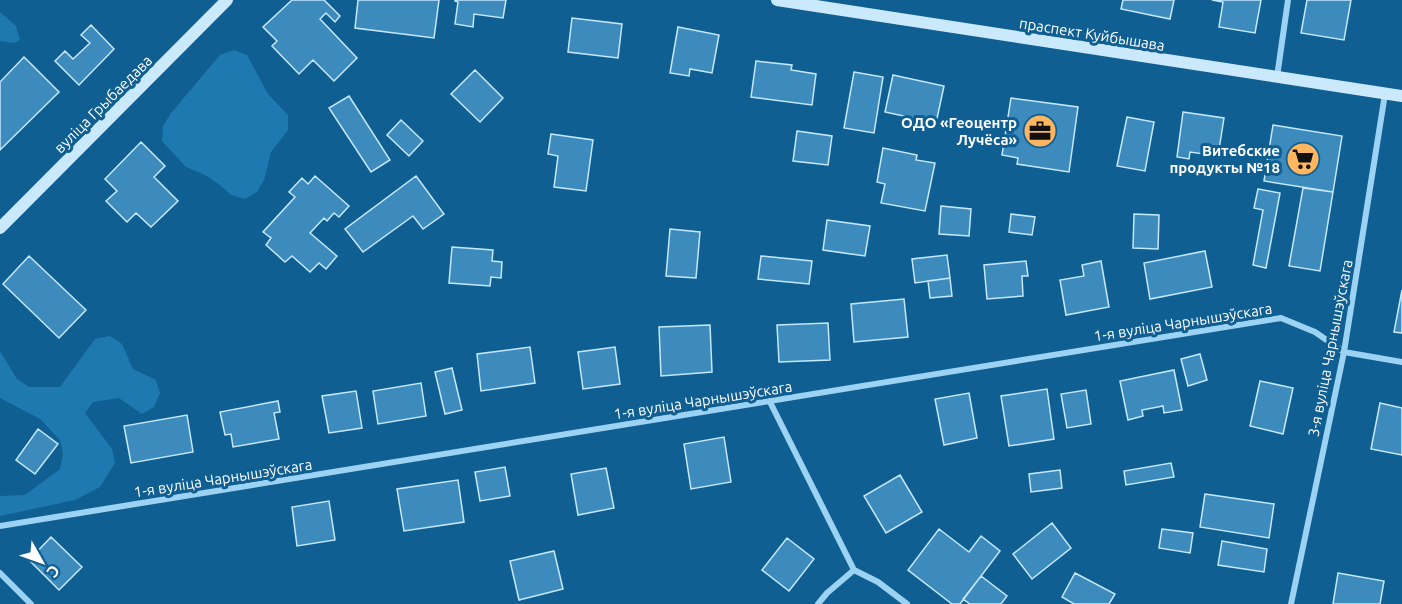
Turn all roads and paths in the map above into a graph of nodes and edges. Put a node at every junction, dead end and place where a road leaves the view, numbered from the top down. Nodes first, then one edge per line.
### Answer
1 (227, 0) edge
2 (777, 0) edge
3 (1288, 0) edge
4 (1277, 78) junction
5 (1385, 94) junction
6 (1402, 96) edge
7 (0, 228) edge
8 (1344, 352) junction
9 (1402, 362) edge
10 (770, 402) junction
11 (0, 526) edge
12 (854, 570) junction
13 (0, 573) edge
14 (31, 604) edge
15 (818, 604) edge
16 (906, 604) edge
17 (1291, 604) edge

1 - 7 street, вуліца Грыбаедава
2 - 4 street, праспект Куйбышава
3 - 4 street
4 - 5 street, праспект Куйбышава
5 - 6 street, праспект Куйбышава
5 - 8 street, 3-я вуліца Чарнышэўскага
8 - 9 street, 1-я вуліца Чарнышэўскага
8 - 10 street, 1-я вуліца Чарнышэўскага
8 - 17 street, 3-я вуліца Чарнышэўскага
10 - 11 street, 1-я вуліца Чарнышэўскага
10 - 12 street
12 - 15 street
12 - 16 street
13 - 14 street

